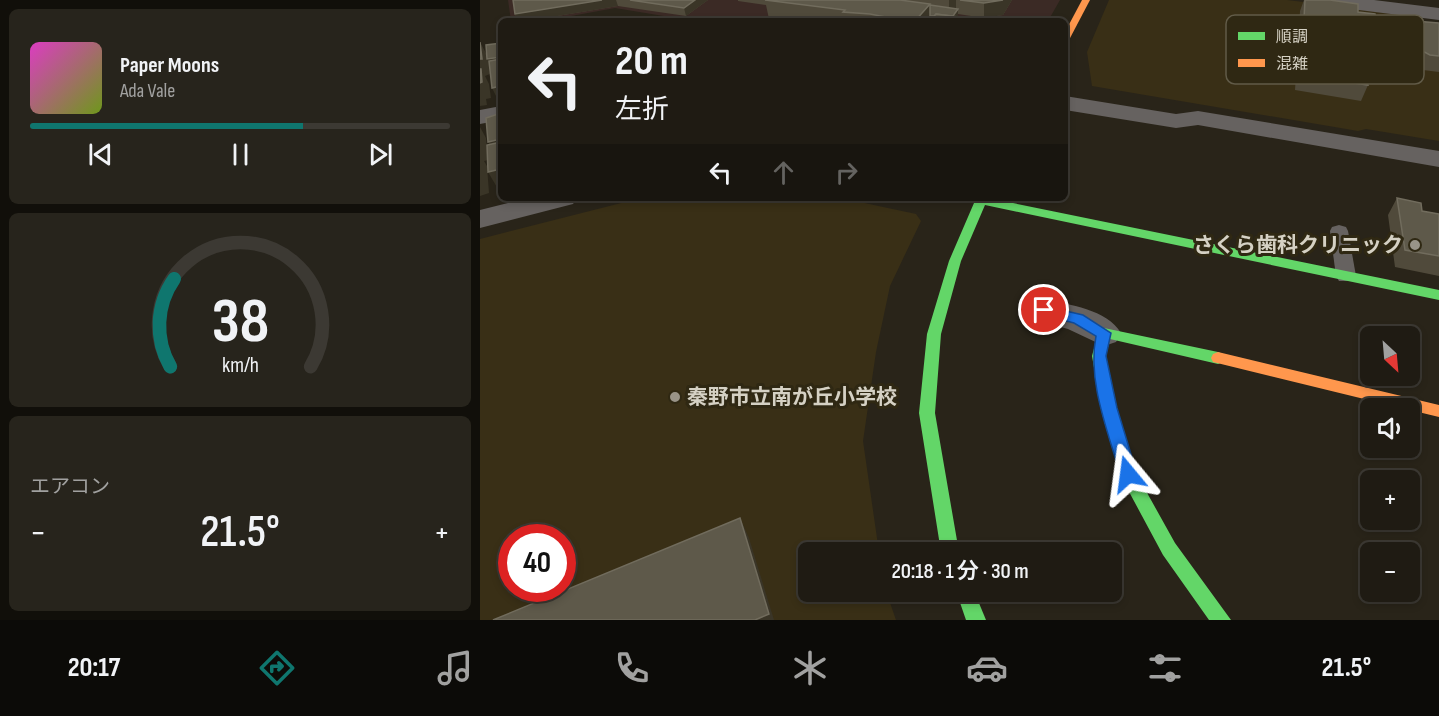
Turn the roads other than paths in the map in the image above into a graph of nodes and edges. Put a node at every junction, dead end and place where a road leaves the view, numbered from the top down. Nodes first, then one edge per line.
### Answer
1 (1086, 0) edge
2 (1327, 0) edge
3 (1419, 15) edge
4 (1068, 34) edge
5 (1068, 104) edge
6 (498, 114) edge
7 (480, 117) edge
8 (1439, 159) edge
9 (551, 201) edge
10 (976, 201) edge
11 (987, 201) edge
12 (480, 219) edge
13 (1339, 231) dead end
14 (1346, 276) junction
15 (1439, 295) edge
16 (1044, 310) dead end
17 (1104, 333) junction
18 (1439, 411) edge
19 (948, 542) edge
20 (969, 602) edge
21 (976, 620) edge
22 (1221, 620) edge

1 - 4 street
2 - 3 street
5 - 8 street
6 - 7 street
9 - 12 street
10 - 19 street
11 - 14 street
13 - 14 lane
14 - 15 street
16 - 17 street
17 - 18 street
17 - 22 street
20 - 21 street

